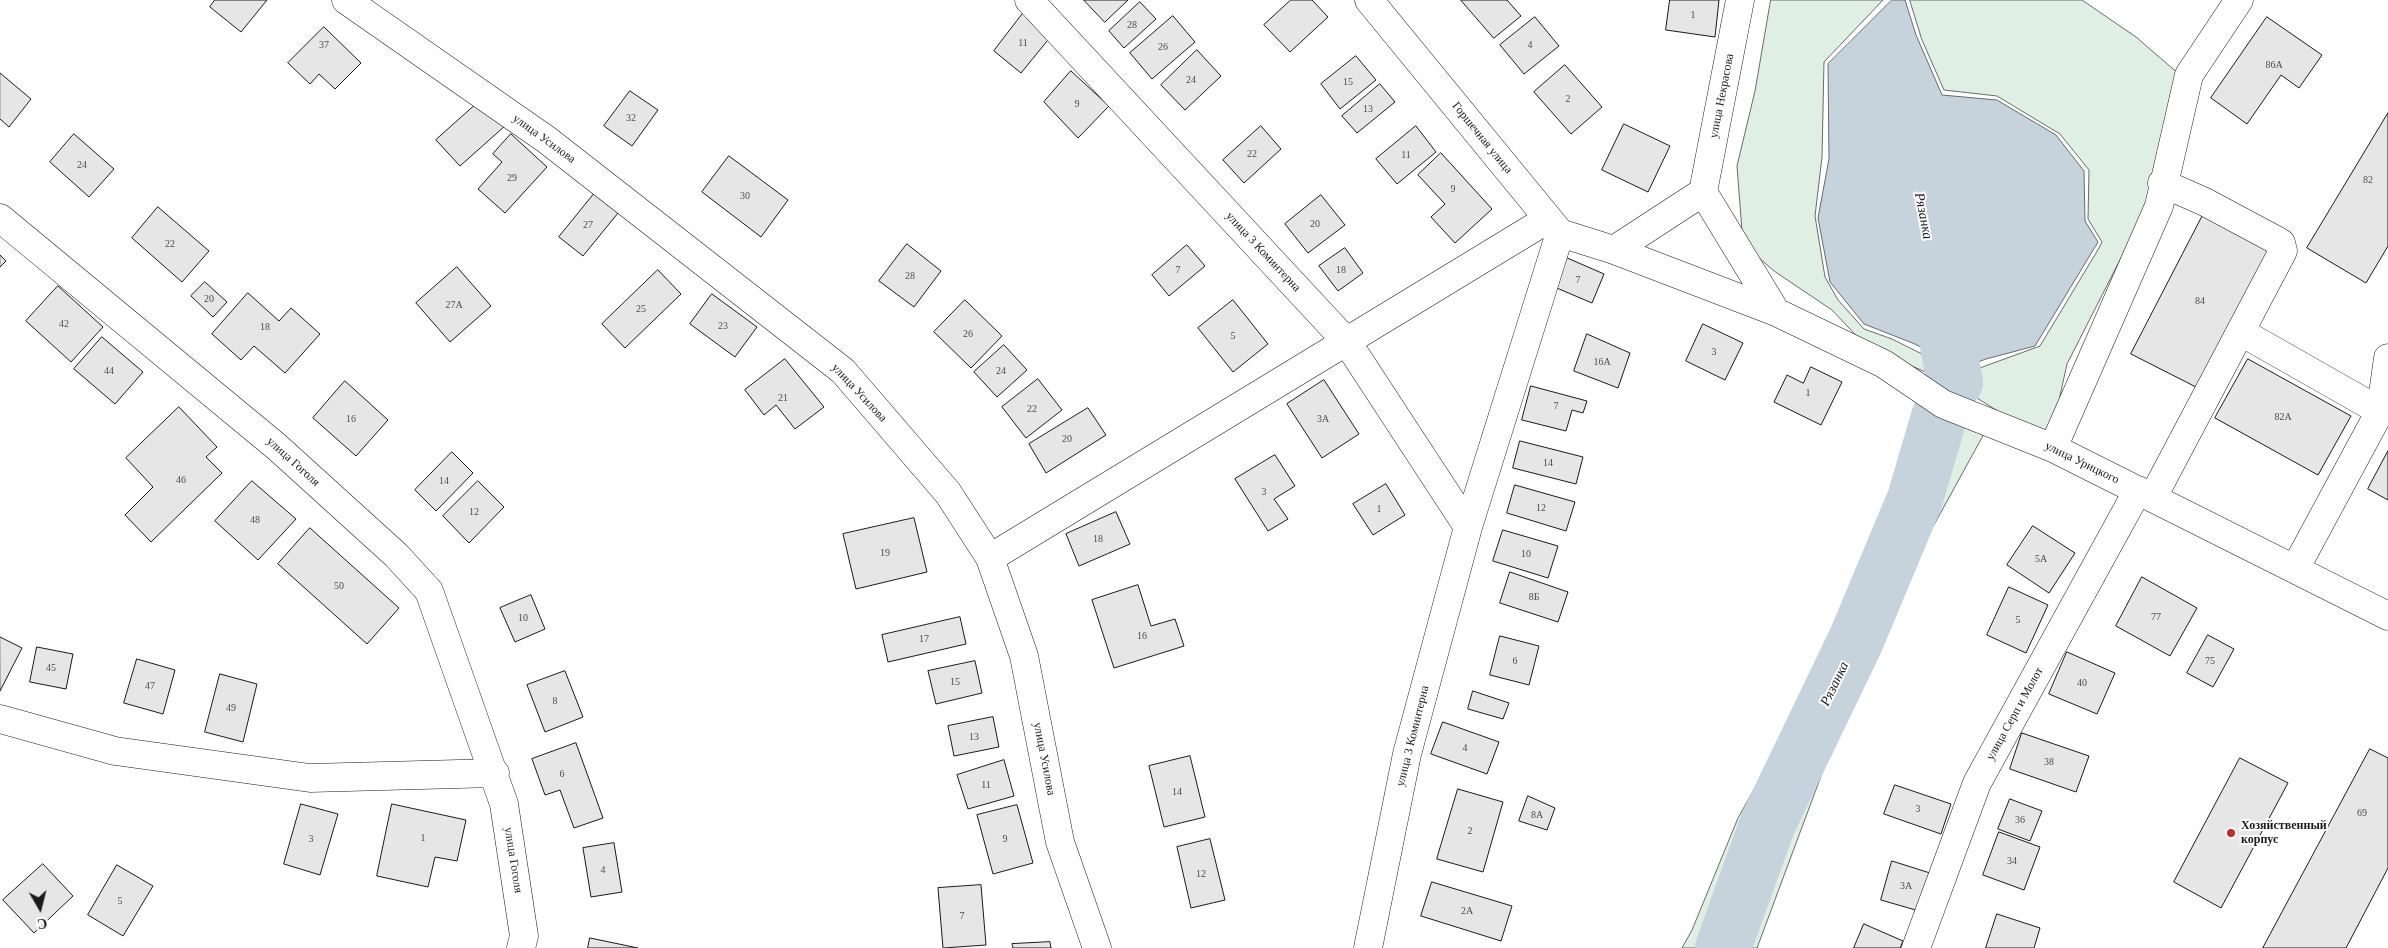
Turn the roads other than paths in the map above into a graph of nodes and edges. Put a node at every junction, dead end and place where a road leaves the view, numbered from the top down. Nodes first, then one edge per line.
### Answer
1 (346, 0) edge
2 (1029, 0) edge
3 (1369, 0) edge
4 (1740, 0) edge
5 (2239, 0) edge
6 (2162, 183) junction
7 (1703, 192) junction
8 (0, 218) edge
9 (1554, 226) junction
10 (1614, 250) junction
11 (1776, 312) junction
12 (2241, 332) junction
13 (1347, 342) junction
14 (2388, 358) edge
15 (2380, 410) junction
16 (2053, 448) junction
17 (2146, 494) junction
18 (1468, 527) junction
19 (990, 558) junction
20 (2295, 570) junction
21 (2388, 616) edge
22 (0, 719) edge
23 (495, 773) junction
24 (521, 948) edge
25 (1097, 948) edge
26 (1368, 948) edge
27 (1916, 948) edge

1 - 19 street, улица Усилова
2 - 13 street, улица 3 Коминтерна
3 - 9 street, Горшечная улица
4 - 7 street, улица Некрасова
5 - 6 street
6 - 12 street, улица Серп и Молот
6 - 16 street
7 - 10 street
7 - 11 street
8 - 23 street, улица Гоголя
9 - 10 street
9 - 13 street
9 - 18 street, улица 3 Коминтерна
10 - 11 street, улица Урицкого
11 - 16 street, улица Урицкого
12 - 15 street
12 - 17 street, улица Серп и Молот
13 - 18 street, улица 3 Коминтерна
13 - 19 street
14 - 15 street
15 - 20 street
16 - 17 street, улица Урицкого
17 - 20 street, улица Урицкого
17 - 27 street, улица Серп и Молот
18 - 26 street, улица 3 Коминтерна
19 - 25 street, улица Усилова
20 - 21 street, улица Урицкого
22 - 23 street
23 - 24 street, улица Гоголя

